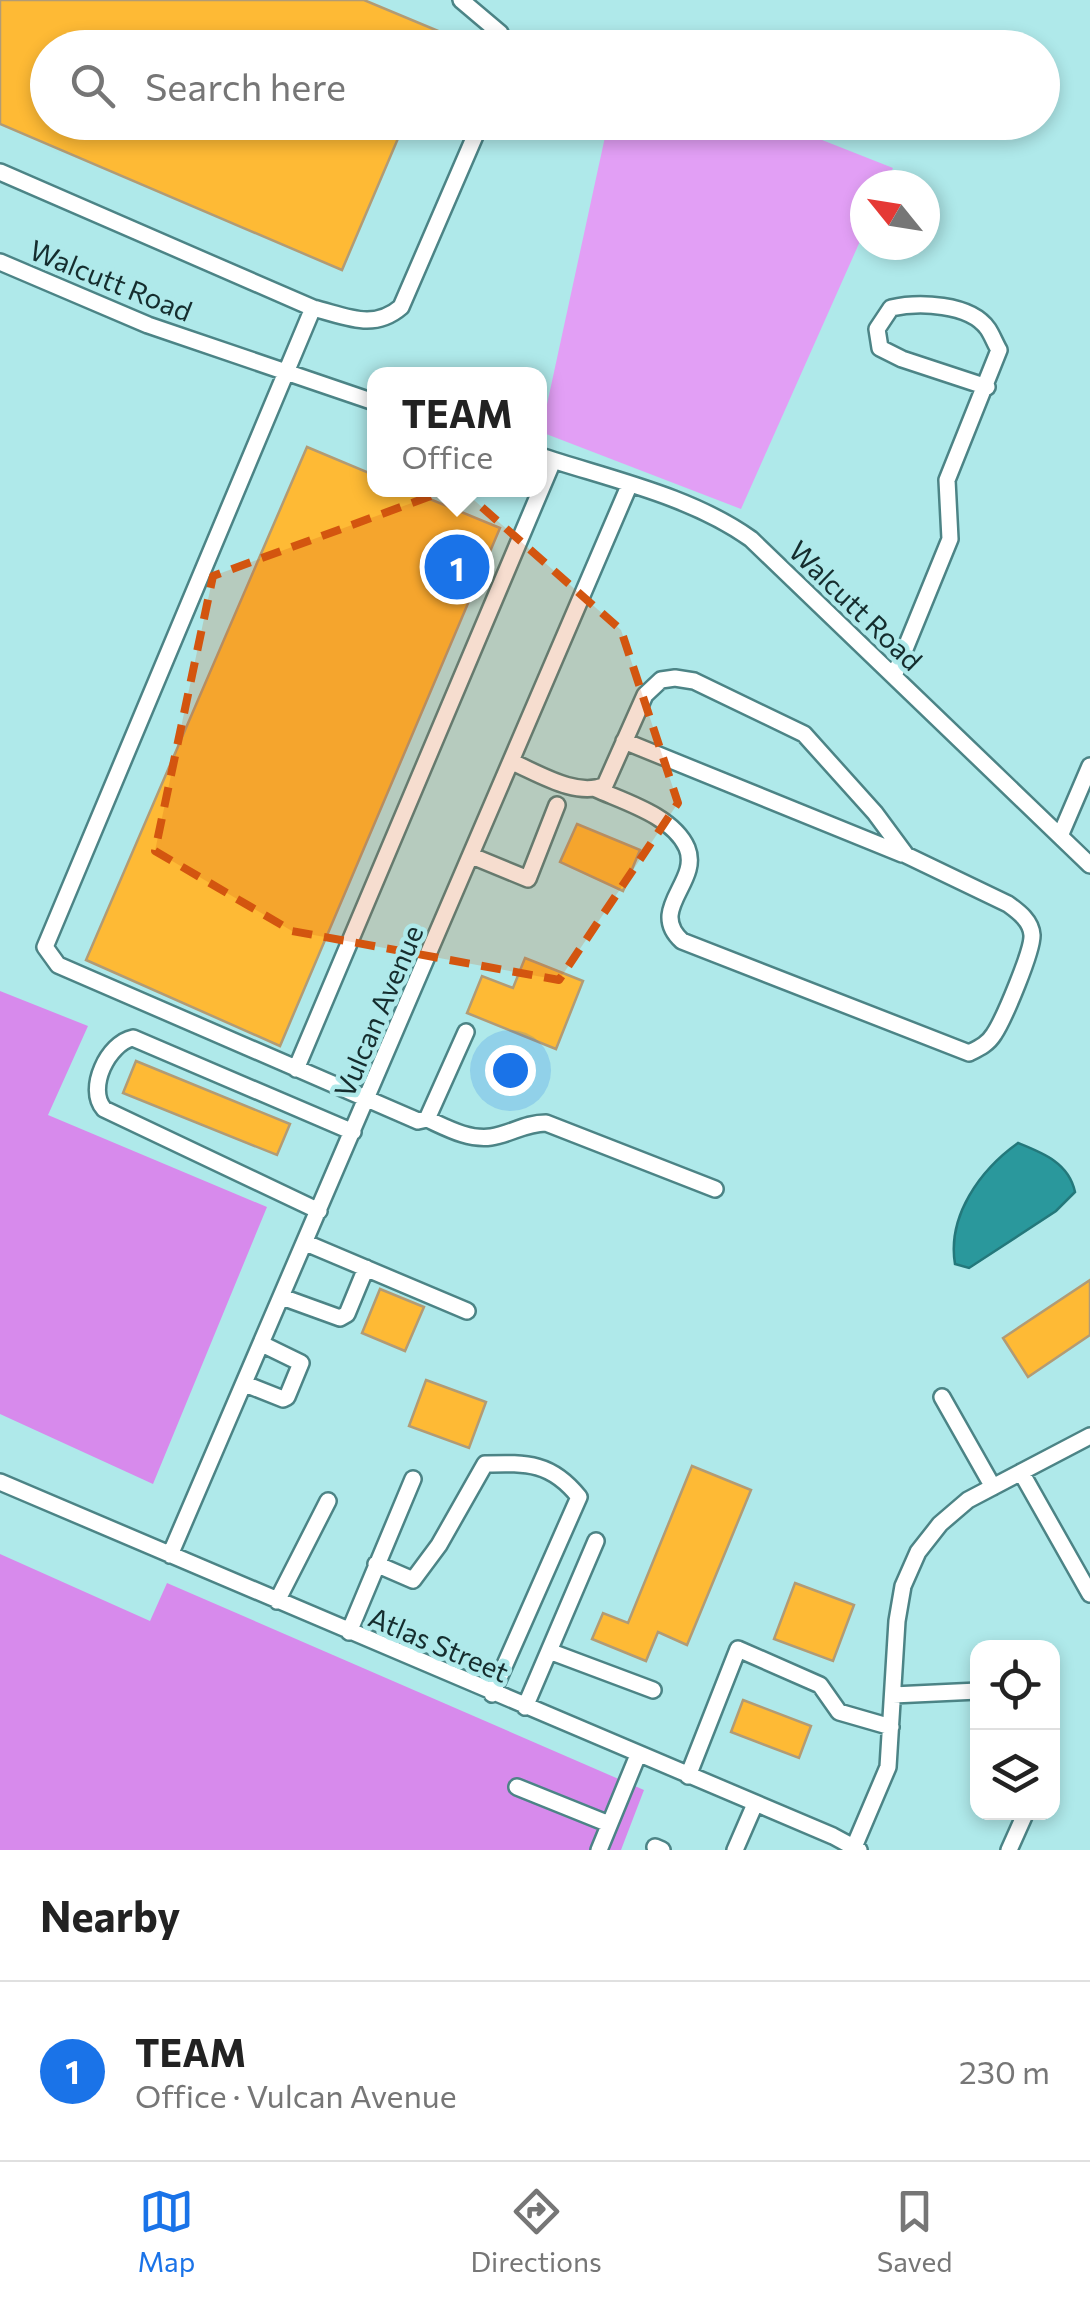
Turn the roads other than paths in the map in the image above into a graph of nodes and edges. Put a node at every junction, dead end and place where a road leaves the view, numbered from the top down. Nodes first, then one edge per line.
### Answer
1 (461, 0) edge
2 (496, 30) edge
3 (472, 140) edge
4 (0, 172) edge
5 (0, 262) edge
6 (312, 308) junction
7 (287, 372) junction
8 (986, 387) junction
9 (367, 400) edge
10 (547, 458) edge
11 (630, 486) junction
12 (530, 497) edge
13 (894, 676) junction
14 (624, 741) junction
15 (512, 762) junction
16 (1090, 766) edge
17 (596, 789) junction
18 (557, 805) dead end
19 (1060, 836) junction
20 (906, 855) junction
21 (472, 856) junction
22 (1090, 864) edge
23 (466, 1032) dead end
24 (296, 1069) junction
25 (367, 1100) junction
26 (427, 1119) junction
27 (354, 1132) junction
28 (716, 1188) dead end
29 (319, 1211) junction
30 (306, 1243) junction
31 (366, 1268) junction
32 (282, 1298) junction
33 (466, 1311) dead end
34 (262, 1344) junction
35 (245, 1384) junction
36 (942, 1397) dead end
37 (1090, 1436) edge
38 (1021, 1472) junction
39 (413, 1479) dead end
40 (0, 1482) edge
41 (993, 1487) junction
42 (328, 1501) dead end
43 (596, 1540) dead end
44 (170, 1555) junction
45 (376, 1564) junction
46 (1090, 1594) edge
47 (277, 1601) junction
48 (348, 1632) junction
49 (549, 1650) junction
50 (654, 1690) dead end
51 (970, 1691) edge
52 (492, 1694) junction
53 (892, 1694) junction
54 (525, 1708) junction
55 (891, 1727) junction
56 (638, 1755) junction
57 (688, 1776) junction
58 (517, 1787) dead end
59 (755, 1804) junction
60 (1022, 1820) edge
61 (610, 1824) junction
62 (856, 1849) edge
63 (598, 1850) edge
64 (736, 1850) edge
65 (1009, 1850) edge

1 - 2 street
3 - 6 street
4 - 6 street
5 - 7 street, Walcutt Road
6 - 7 street
7 - 9 street, Walcutt Road
7 - 24 street
8 - 8 street
8 - 13 street
10 - 11 street, Walcutt Road
11 - 13 street, Walcutt Road
11 - 15 street, Vulcan Avenue
12 - 24 street
13 - 19 street, Walcutt Road
14 - 17 street
14 - 20 street
14 - 20 street
15 - 17 street
15 - 21 street, Vulcan Avenue
16 - 19 street
17 - 20 street
18 - 21 street
19 - 22 street, Walcutt Road
21 - 25 street, Vulcan Avenue
23 - 26 street
24 - 25 street
25 - 26 street
25 - 27 street, Vulcan Avenue
26 - 28 street
27 - 29 street, Vulcan Avenue
27 - 29 street
29 - 30 street, Vulcan Avenue
30 - 31 street
30 - 32 street, Vulcan Avenue
31 - 32 street
31 - 33 street
32 - 34 street, Vulcan Avenue
34 - 35 street, Vulcan Avenue
34 - 35 street
35 - 44 street, Vulcan Avenue
36 - 41 street
37 - 38 street
38 - 41 street
38 - 46 street
39 - 45 street
40 - 44 street, Atlas Street
41 - 53 street
42 - 47 street
43 - 49 street
44 - 47 street, Atlas Street
45 - 48 street
45 - 52 street
47 - 48 street, Atlas Street
48 - 52 street, Atlas Street
49 - 50 street
49 - 54 street
51 - 53 street
52 - 54 street, Atlas Street
53 - 55 street
54 - 56 street, Atlas Street
55 - 57 street
55 - 62 street
56 - 57 street, Atlas Street
56 - 61 street
57 - 59 street, Atlas Street
58 - 61 street
59 - 62 street, Atlas Street
59 - 64 street
60 - 65 street
61 - 63 street

